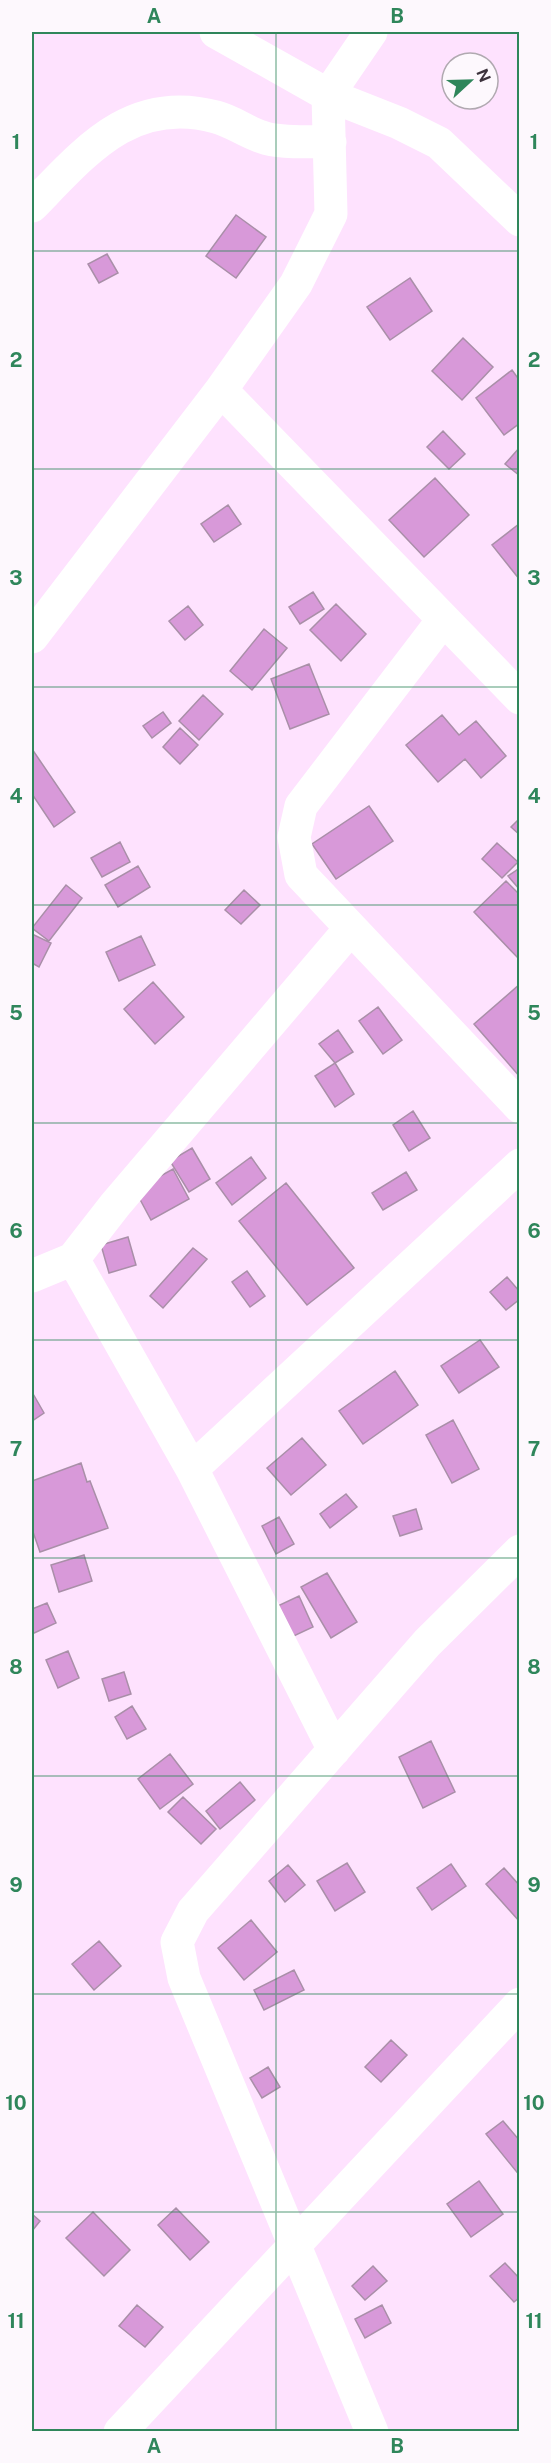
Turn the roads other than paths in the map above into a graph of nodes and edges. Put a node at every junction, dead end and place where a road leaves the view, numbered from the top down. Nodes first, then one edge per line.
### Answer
1 (216, 32) edge
2 (371, 32) edge
3 (328, 95) junction
4 (330, 142) junction
5 (32, 206) edge
6 (519, 220) edge
7 (221, 390) junction
8 (443, 620) junction
9 (32, 637) edge
10 (519, 698) edge
11 (351, 928) junction
12 (519, 1107) edge
13 (519, 1165) edge
14 (73, 1259) junction
15 (32, 1275) edge
16 (192, 1469) junction
17 (519, 1551) edge
18 (334, 1750) junction
19 (519, 2004) edge
20 (293, 2245) junction
21 (120, 2432) edge
22 (372, 2432) edge

1 - 3 street
2 - 3 street
3 - 4 street
3 - 6 street
4 - 5 street
4 - 7 street
7 - 8 street
7 - 9 street
8 - 10 street
8 - 11 street
11 - 12 street
11 - 14 street
13 - 16 street
14 - 15 street
14 - 16 street
16 - 18 street
17 - 18 street
18 - 20 street
19 - 20 street
20 - 21 street
20 - 22 street

